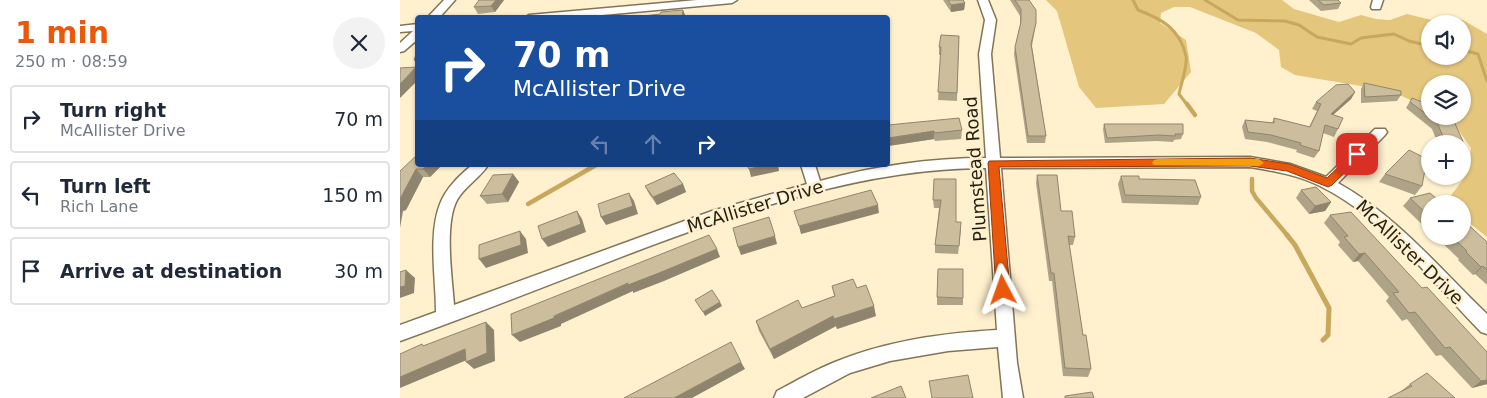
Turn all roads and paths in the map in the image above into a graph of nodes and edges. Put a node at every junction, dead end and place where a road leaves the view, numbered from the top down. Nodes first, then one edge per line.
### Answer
1 (450, 0) edge
2 (732, 0) edge
3 (983, 0) edge
4 (435, 15) edge
5 (563, 15) edge
6 (415, 27) edge
7 (400, 29) edge
8 (415, 35) edge
9 (400, 49) edge
10 (1380, 132) dead end
11 (993, 163) junction
12 (479, 167) edge
13 (809, 167) edge
14 (1328, 183) junction
15 (815, 187) junction
16 (445, 315) junction
17 (1487, 326) edge
18 (400, 333) edge
19 (1007, 338) junction
20 (784, 398) edge
21 (1013, 398) edge

1 - 4 street
2 - 5 street
3 - 11 street, Plumstead Road
6 - 7 street
8 - 9 street
10 - 14 street
11 - 14 street, McAllister Drive
11 - 15 street, McAllister Drive
11 - 19 street, Plumstead Road
12 - 16 street
13 - 15 street
14 - 17 street, McAllister Drive
15 - 16 street, McAllister Drive
16 - 18 street, McAllister Drive
19 - 20 street
19 - 21 street, Plumstead Road

